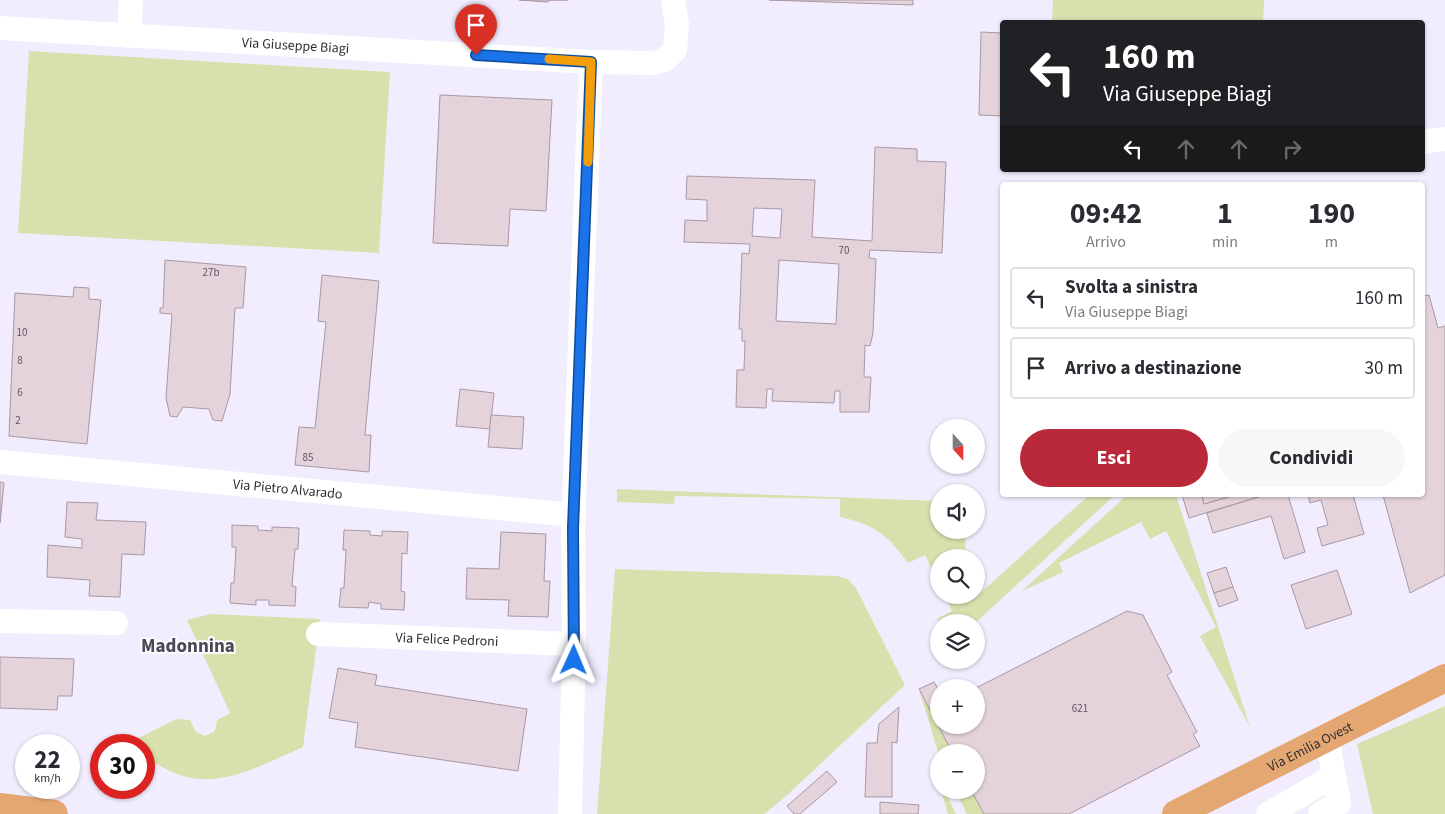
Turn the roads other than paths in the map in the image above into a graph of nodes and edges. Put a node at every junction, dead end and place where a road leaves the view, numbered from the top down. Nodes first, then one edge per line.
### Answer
1 (131, 0) edge
2 (673, 0) edge
3 (0, 28) edge
4 (129, 36) junction
5 (591, 62) junction
6 (1445, 139) edge
7 (1425, 142) edge
8 (0, 462) edge
9 (574, 515) junction
10 (0, 621) edge
11 (116, 623) dead end
12 (318, 634) dead end
13 (574, 644) junction
14 (1445, 678) edge
15 (1327, 737) junction
16 (1334, 776) junction
17 (0, 807) edge
18 (54, 814) edge
19 (570, 814) edge
20 (1176, 814) edge
21 (1268, 814) edge
22 (1320, 814) edge

1 - 4 street
2 - 5 street, Via Giuseppe Biagi
3 - 4 street, Via Giuseppe Biagi
4 - 5 street, Via Giuseppe Biagi
5 - 9 street
6 - 7 street
8 - 9 street, Via Pietro Alvarado
9 - 13 street
10 - 11 street
12 - 13 street, Via Felice Pedroni
13 - 19 street
14 - 15 main road, Via Emilia Ovest
15 - 16 street
15 - 20 main road, Via Emilia Ovest
16 - 21 street
16 - 22 street
17 - 18 main road

